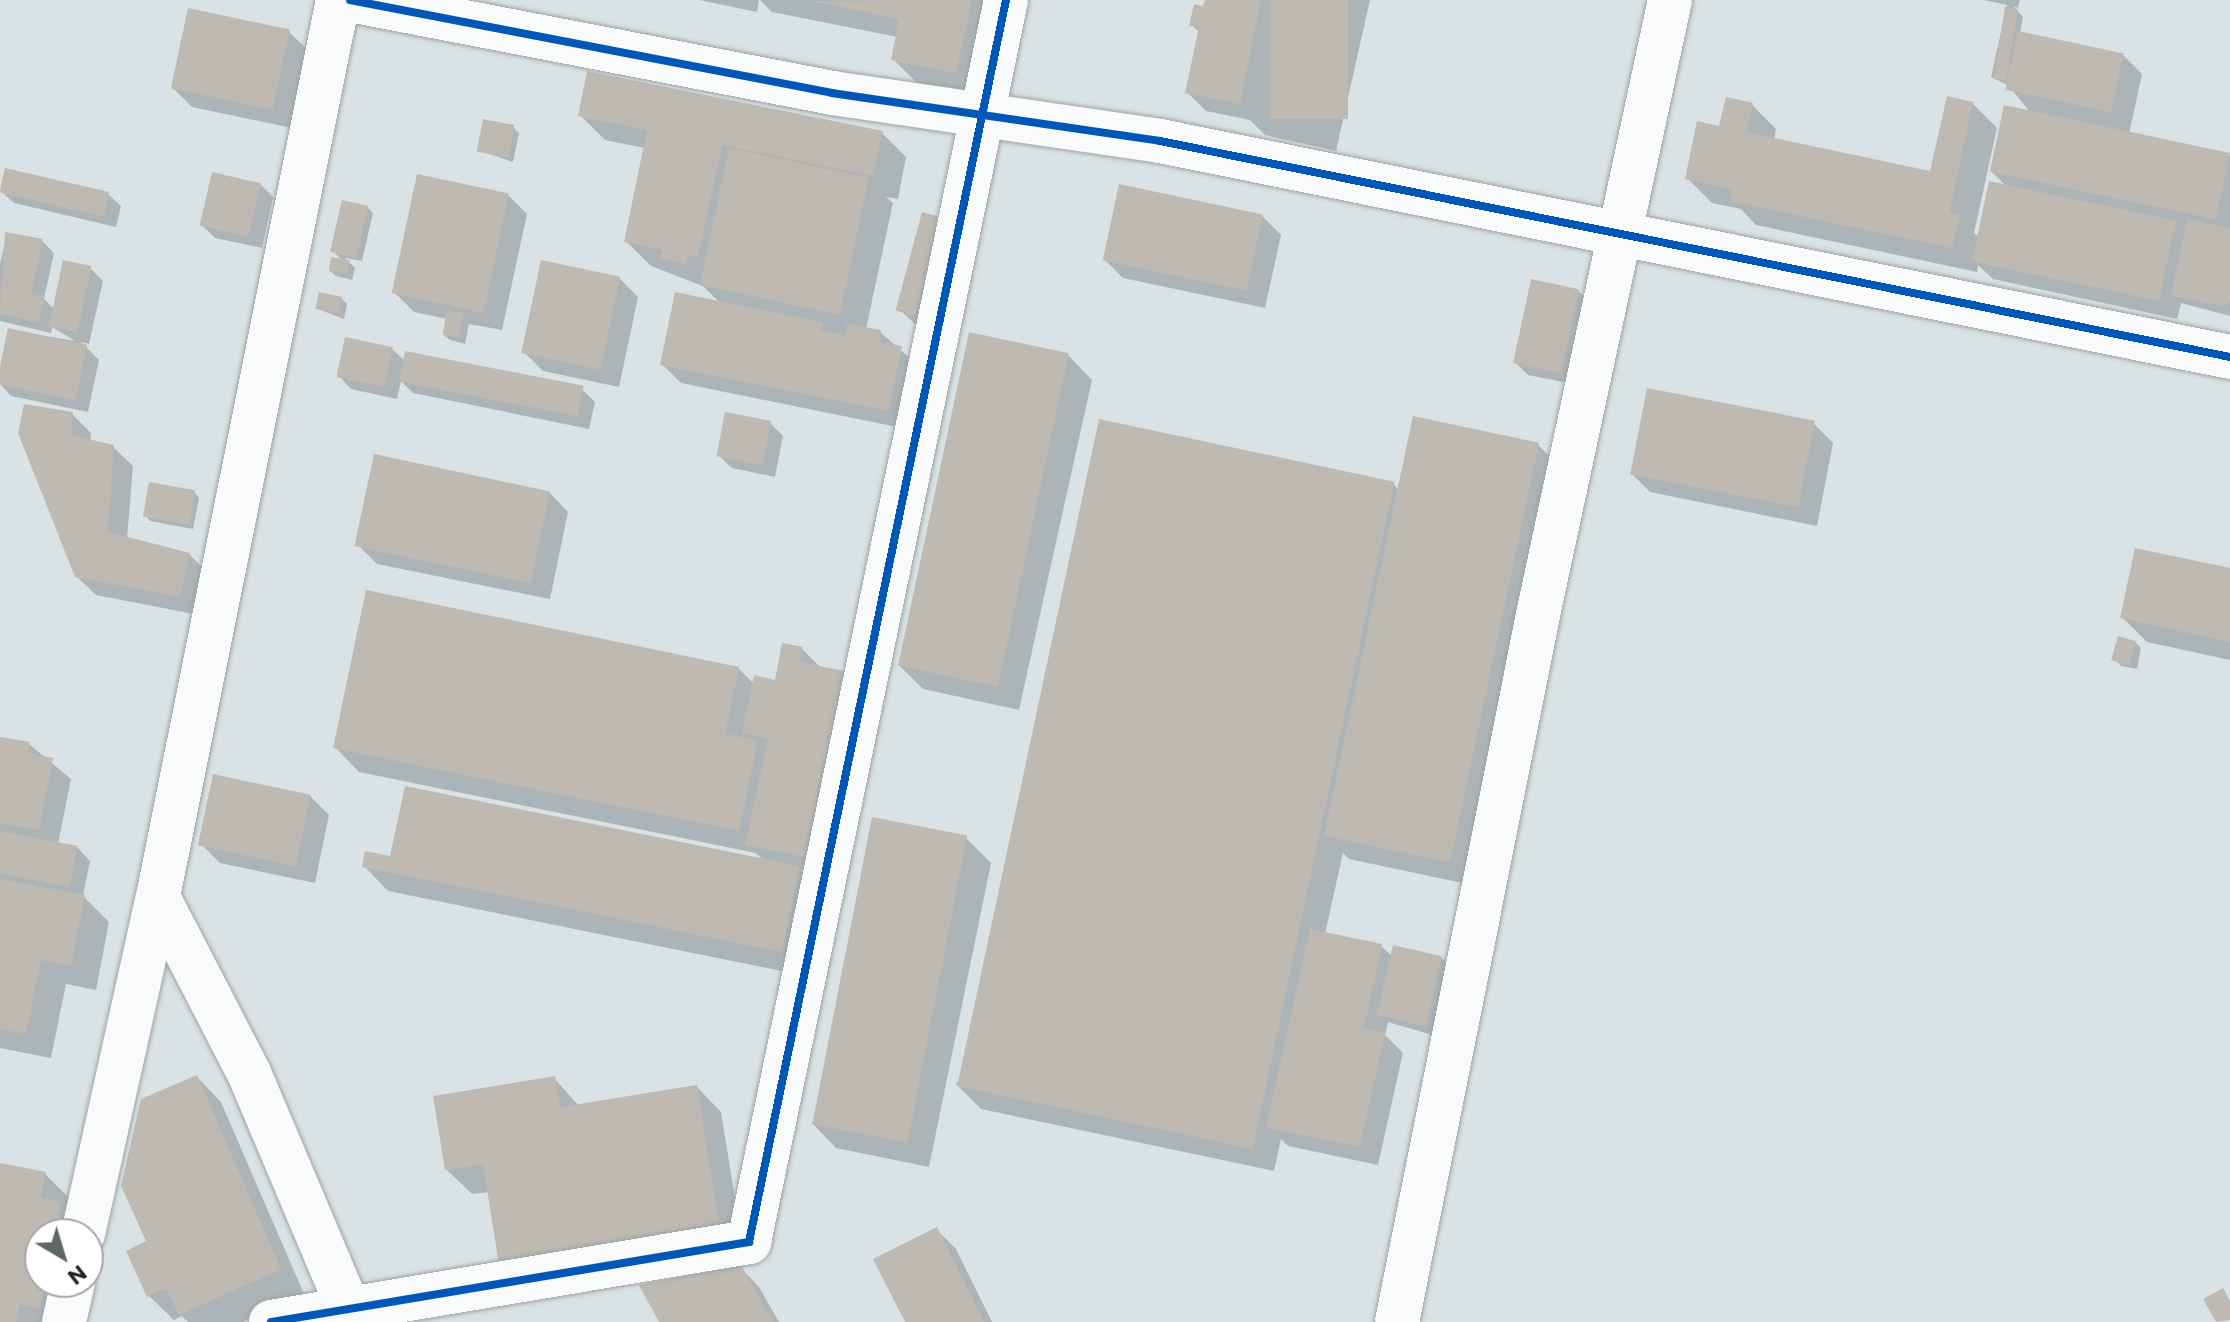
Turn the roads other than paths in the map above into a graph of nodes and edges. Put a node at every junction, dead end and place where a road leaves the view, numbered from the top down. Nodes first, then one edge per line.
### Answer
1 (338, 0) edge
2 (350, 0) edge
3 (1006, 0) edge
4 (1670, 0) edge
5 (983, 112) junction
6 (1623, 233) junction
7 (2230, 357) edge
8 (158, 897) junction
9 (87, 1218) edge
10 (69, 1298) edge
11 (350, 1316) edge
12 (64, 1322) edge
13 (271, 1322) edge
14 (1397, 1322) edge

1 - 8 street
2 - 5 street
3 - 5 street
4 - 6 street
5 - 6 street
5 - 11 street
6 - 7 street
6 - 14 street
8 - 9 street
8 - 11 street
10 - 12 street
11 - 13 street

